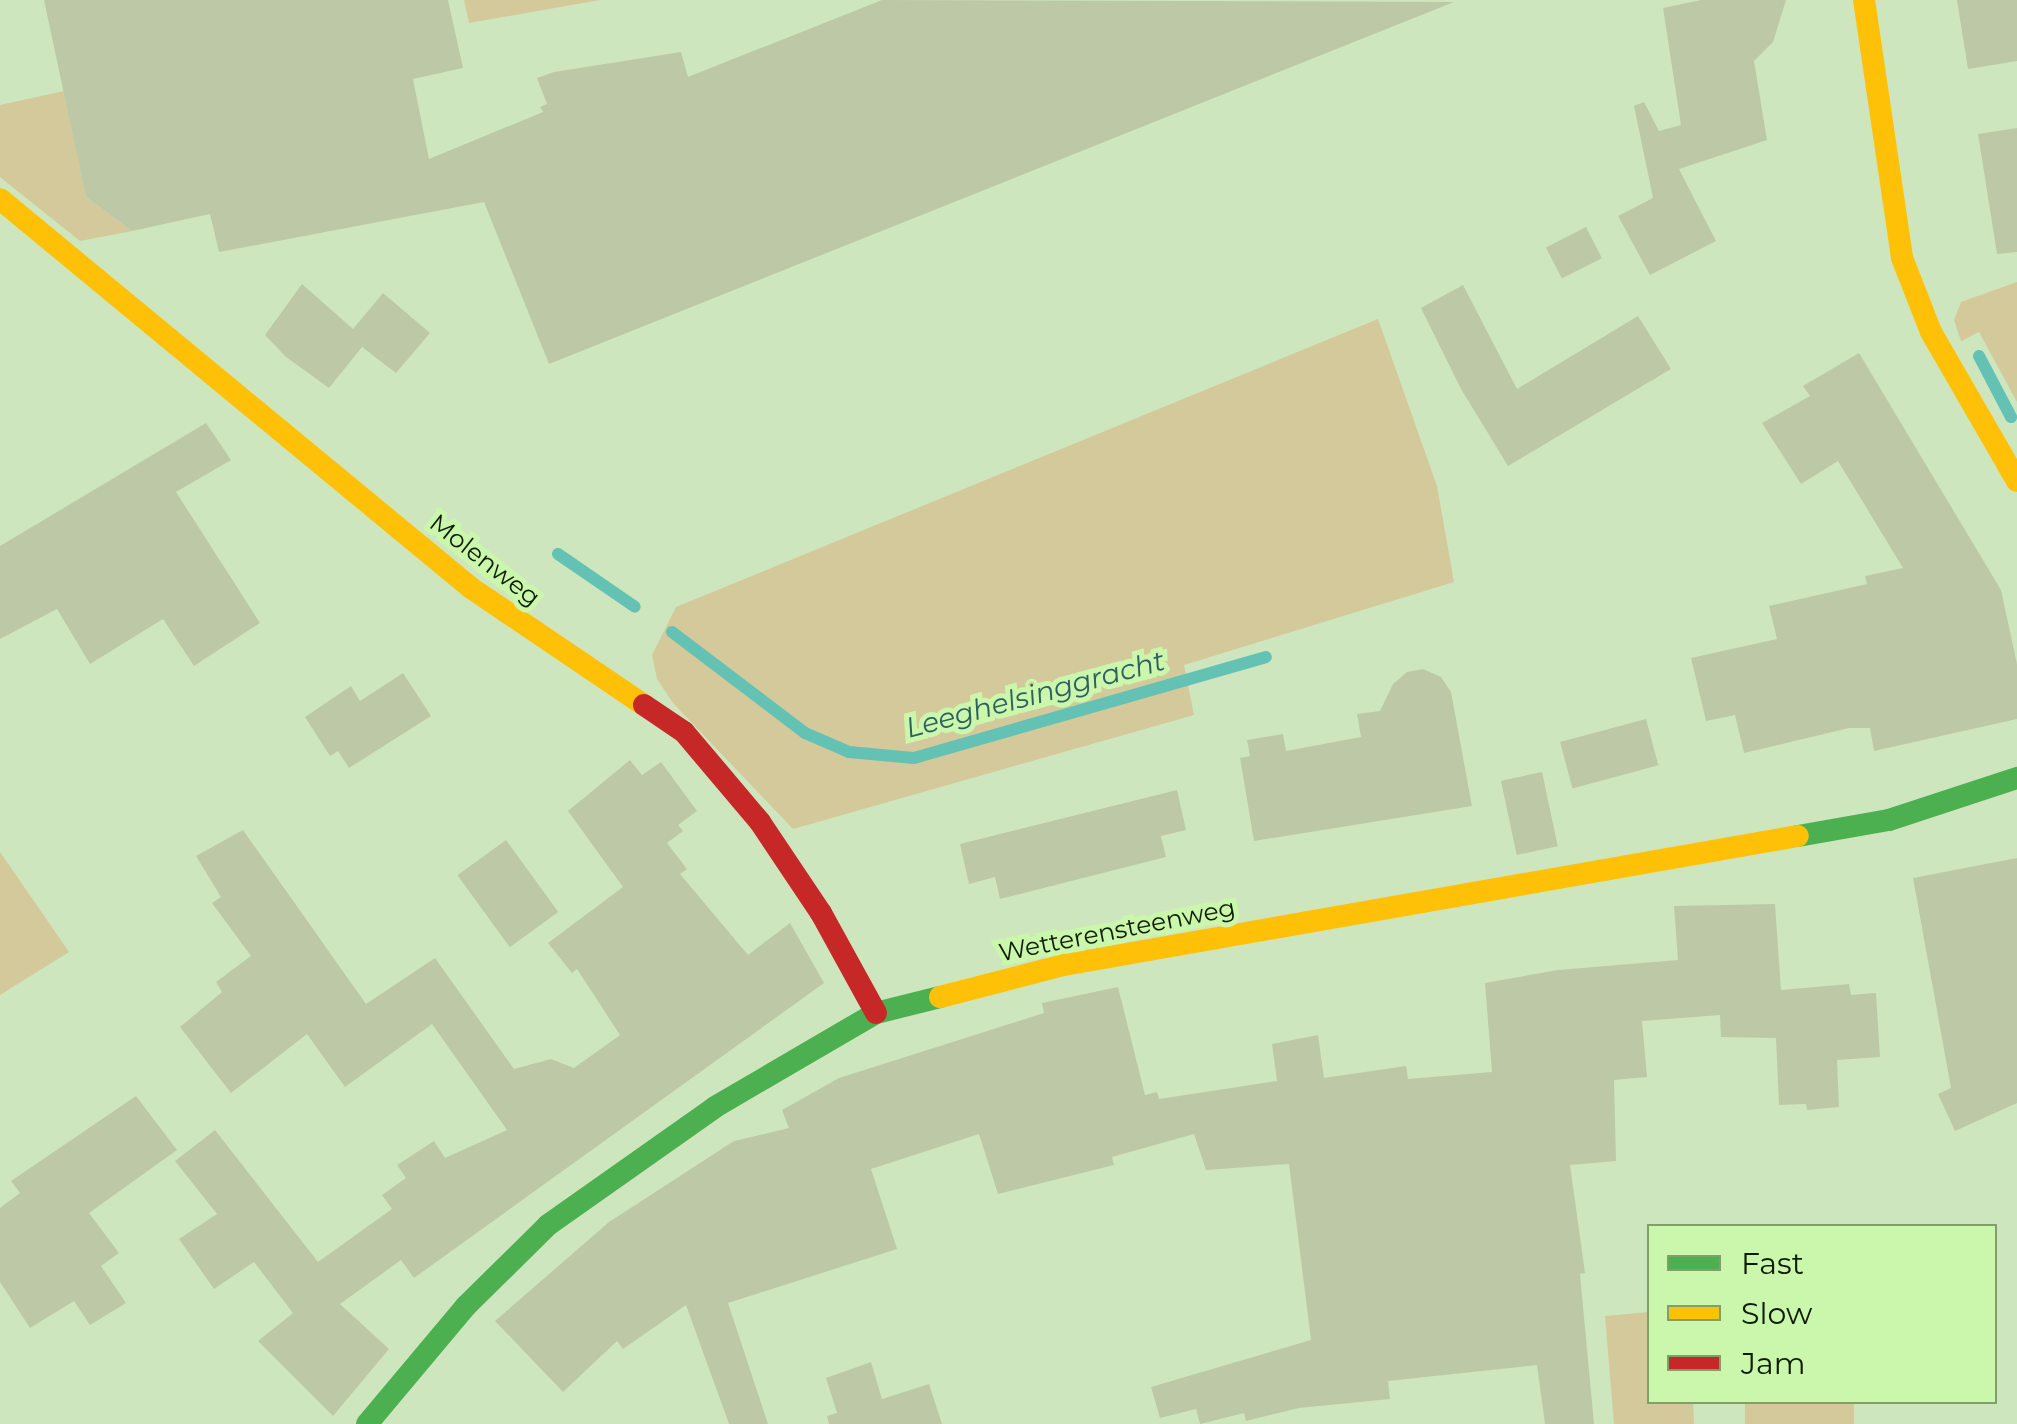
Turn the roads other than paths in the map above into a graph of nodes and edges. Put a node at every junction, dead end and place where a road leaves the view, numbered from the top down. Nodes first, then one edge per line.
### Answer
1 (1864, 0) edge
2 (0, 199) edge
3 (2017, 480) edge
4 (2017, 778) edge
5 (876, 1013) junction
6 (366, 1424) edge

1 - 3 street
2 - 5 street, Molenweg
4 - 5 street, Wetterensteenweg
5 - 6 street, Wetterensteenweg

